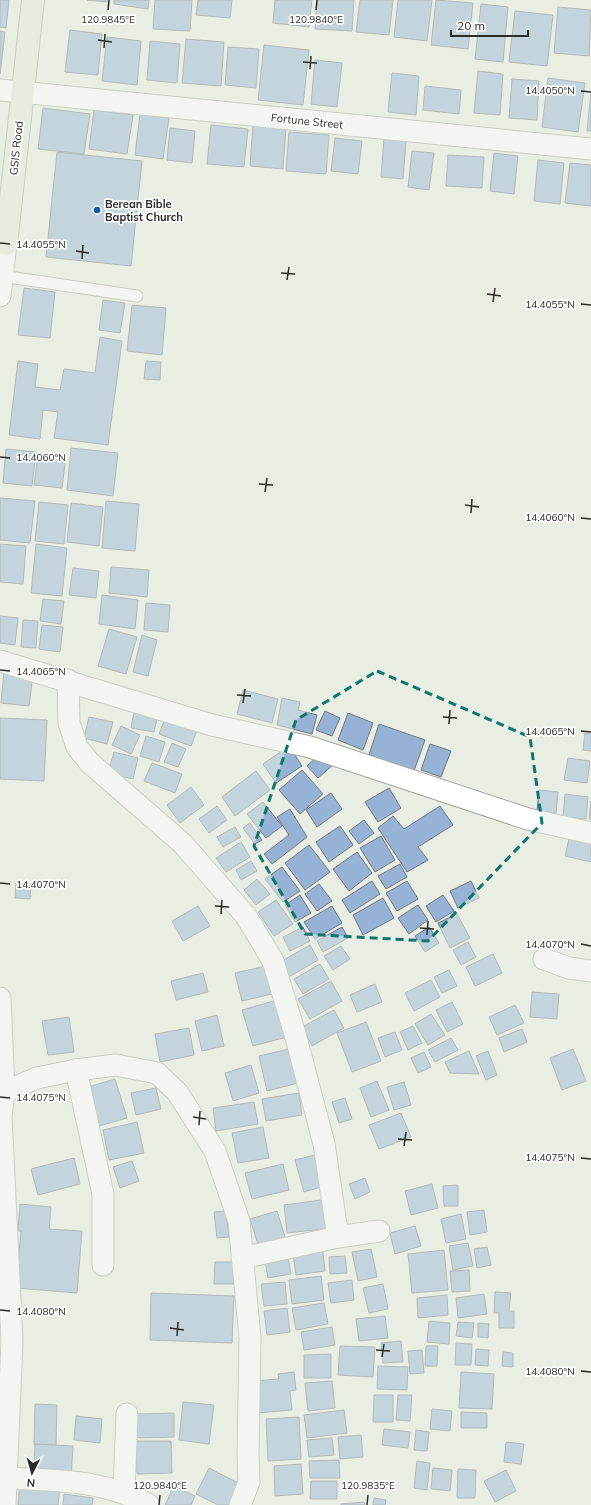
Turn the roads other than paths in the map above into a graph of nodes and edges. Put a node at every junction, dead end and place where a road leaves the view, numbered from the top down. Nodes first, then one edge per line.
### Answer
1 (33, 0) edge
2 (0, 90) edge
3 (23, 93) junction
4 (591, 149) edge
5 (3, 244) edge
6 (1, 286) edge
7 (137, 296) dead end
8 (0, 661) edge
9 (68, 680) junction
10 (591, 833) edge
11 (544, 959) dead end
12 (591, 971) edge
13 (0, 998) edge
14 (76, 1070) junction
15 (4, 1092) junction
16 (1, 1116) edge
17 (378, 1231) dead end
18 (338, 1237) junction
19 (242, 1258) junction
20 (103, 1265) dead end
21 (127, 1414) dead end
22 (6, 1478) junction
23 (124, 1492) junction
24 (5, 1505) edge
25 (149, 1505) edge
26 (240, 1505) edge

1 - 3 main road, GSIS Road
2 - 3 street, Fortune Street
3 - 4 street, Fortune Street
3 - 5 main road, GSIS Road
5 - 6 street, GSIS Road
6 - 7 lane
8 - 9 street
9 - 10 street
9 - 18 street
11 - 12 street
13 - 15 street
14 - 15 street
14 - 19 street
14 - 20 street
15 - 16 street
16 - 22 street
17 - 18 street
18 - 19 street
19 - 26 street
21 - 23 street
22 - 23 street
22 - 24 street
23 - 25 street

